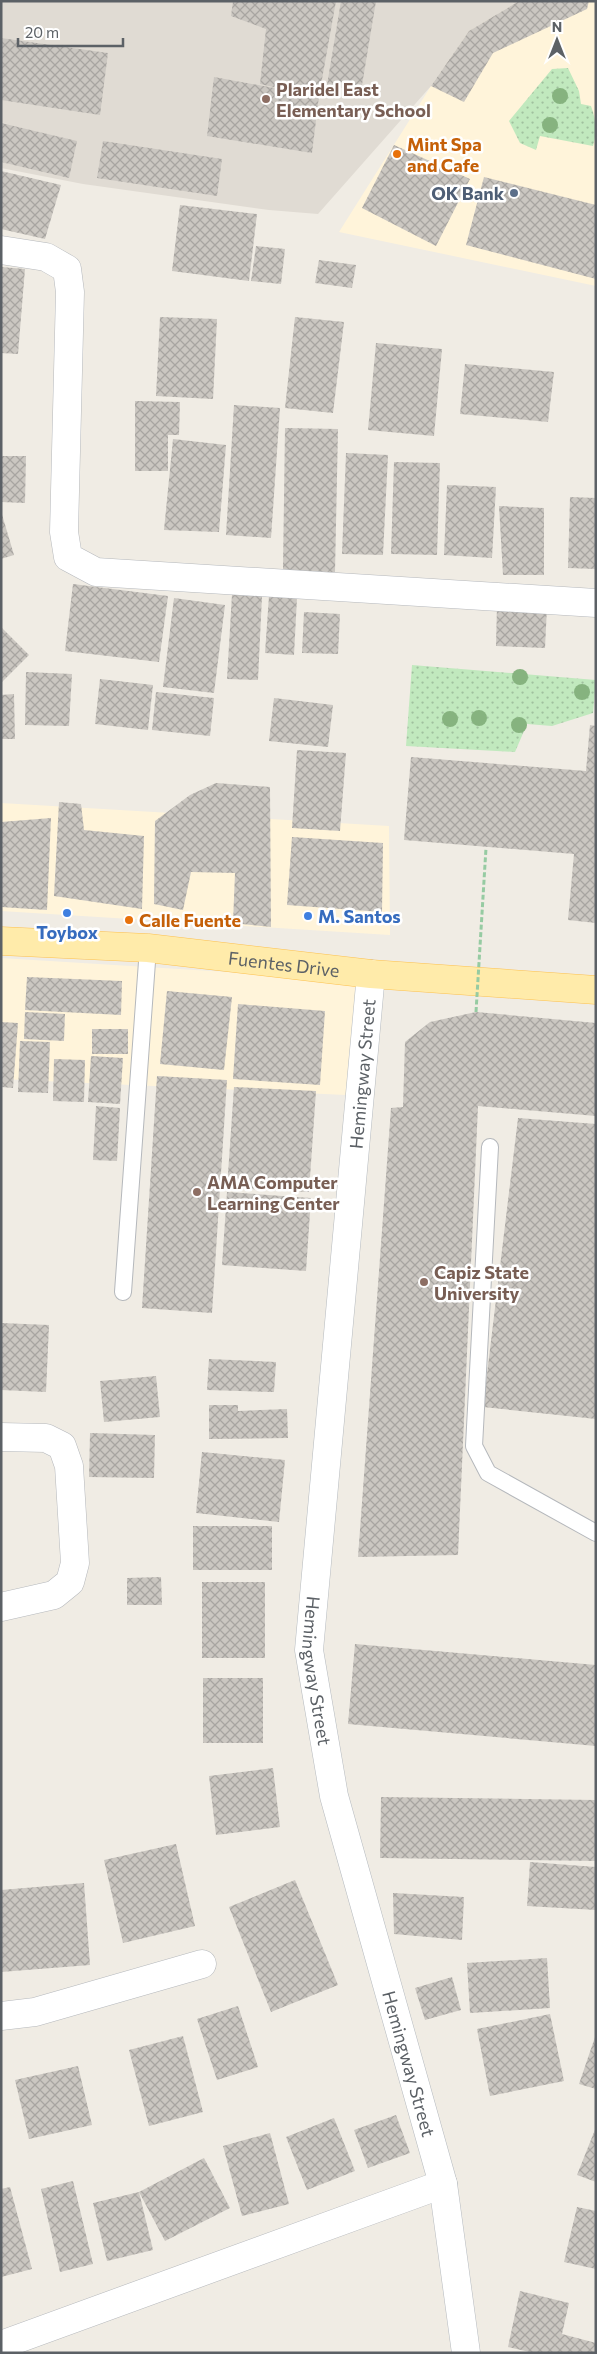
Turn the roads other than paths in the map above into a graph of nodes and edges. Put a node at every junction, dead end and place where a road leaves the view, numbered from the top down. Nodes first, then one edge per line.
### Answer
1 (1, 250) edge
2 (596, 603) edge
3 (1, 941) edge
4 (148, 948) junction
5 (371, 974) junction
6 (596, 990) edge
7 (490, 1146) dead end
8 (123, 1292) dead end
9 (1, 1437) edge
10 (596, 1533) edge
11 (1, 1607) edge
12 (202, 1964) dead end
13 (1, 2016) edge
14 (443, 2184) junction
15 (1, 2345) edge
16 (466, 2353) edge

1 - 2 street
3 - 4 main road, Fuentes Drive
4 - 5 main road, Fuentes Drive
4 - 8 lane
5 - 6 main road, Fuentes Drive
5 - 14 street, Hemingway Street
7 - 10 lane
9 - 11 street
12 - 13 street
14 - 15 street
14 - 16 street, Hemingway Street

